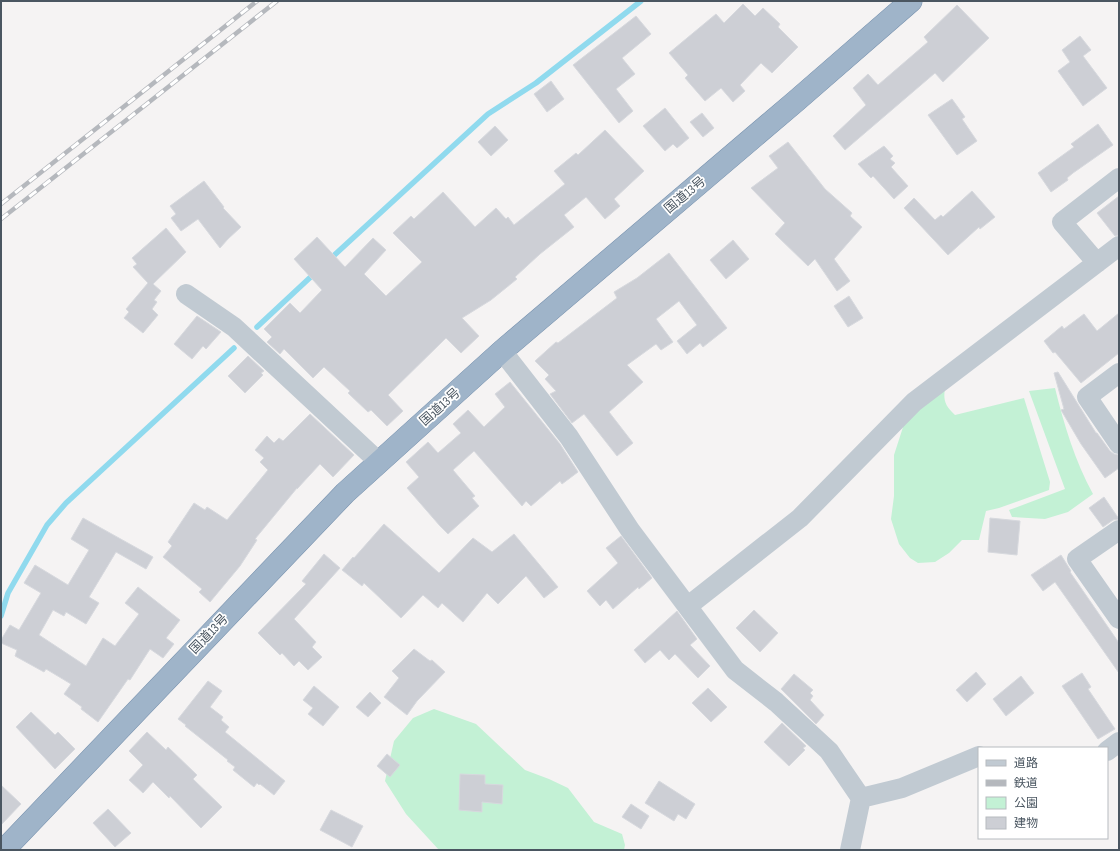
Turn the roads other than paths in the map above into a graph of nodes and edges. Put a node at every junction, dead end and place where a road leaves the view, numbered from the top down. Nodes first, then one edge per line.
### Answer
1 (911, 1) edge
2 (1119, 178) edge
3 (1119, 246) edge
4 (1097, 263) junction
5 (186, 294) dead end
6 (502, 351) junction
7 (1119, 373) edge
8 (1119, 444) edge
9 (379, 462) junction
10 (1117, 535) edge
11 (688, 606) junction
12 (1119, 619) edge
13 (1119, 742) edge
14 (1108, 750) edge
15 (978, 756) edge
16 (861, 798) junction
17 (4, 850) edge
18 (850, 850) edge

1 - 6 highway, 国道13号
2 - 4 street
3 - 4 street
4 - 11 street
5 - 9 street
6 - 9 highway, 国道13号
6 - 11 street
7 - 8 street
9 - 17 highway, 国道13号
10 - 12 street
11 - 16 street
13 - 14 street
15 - 16 street
16 - 18 street

